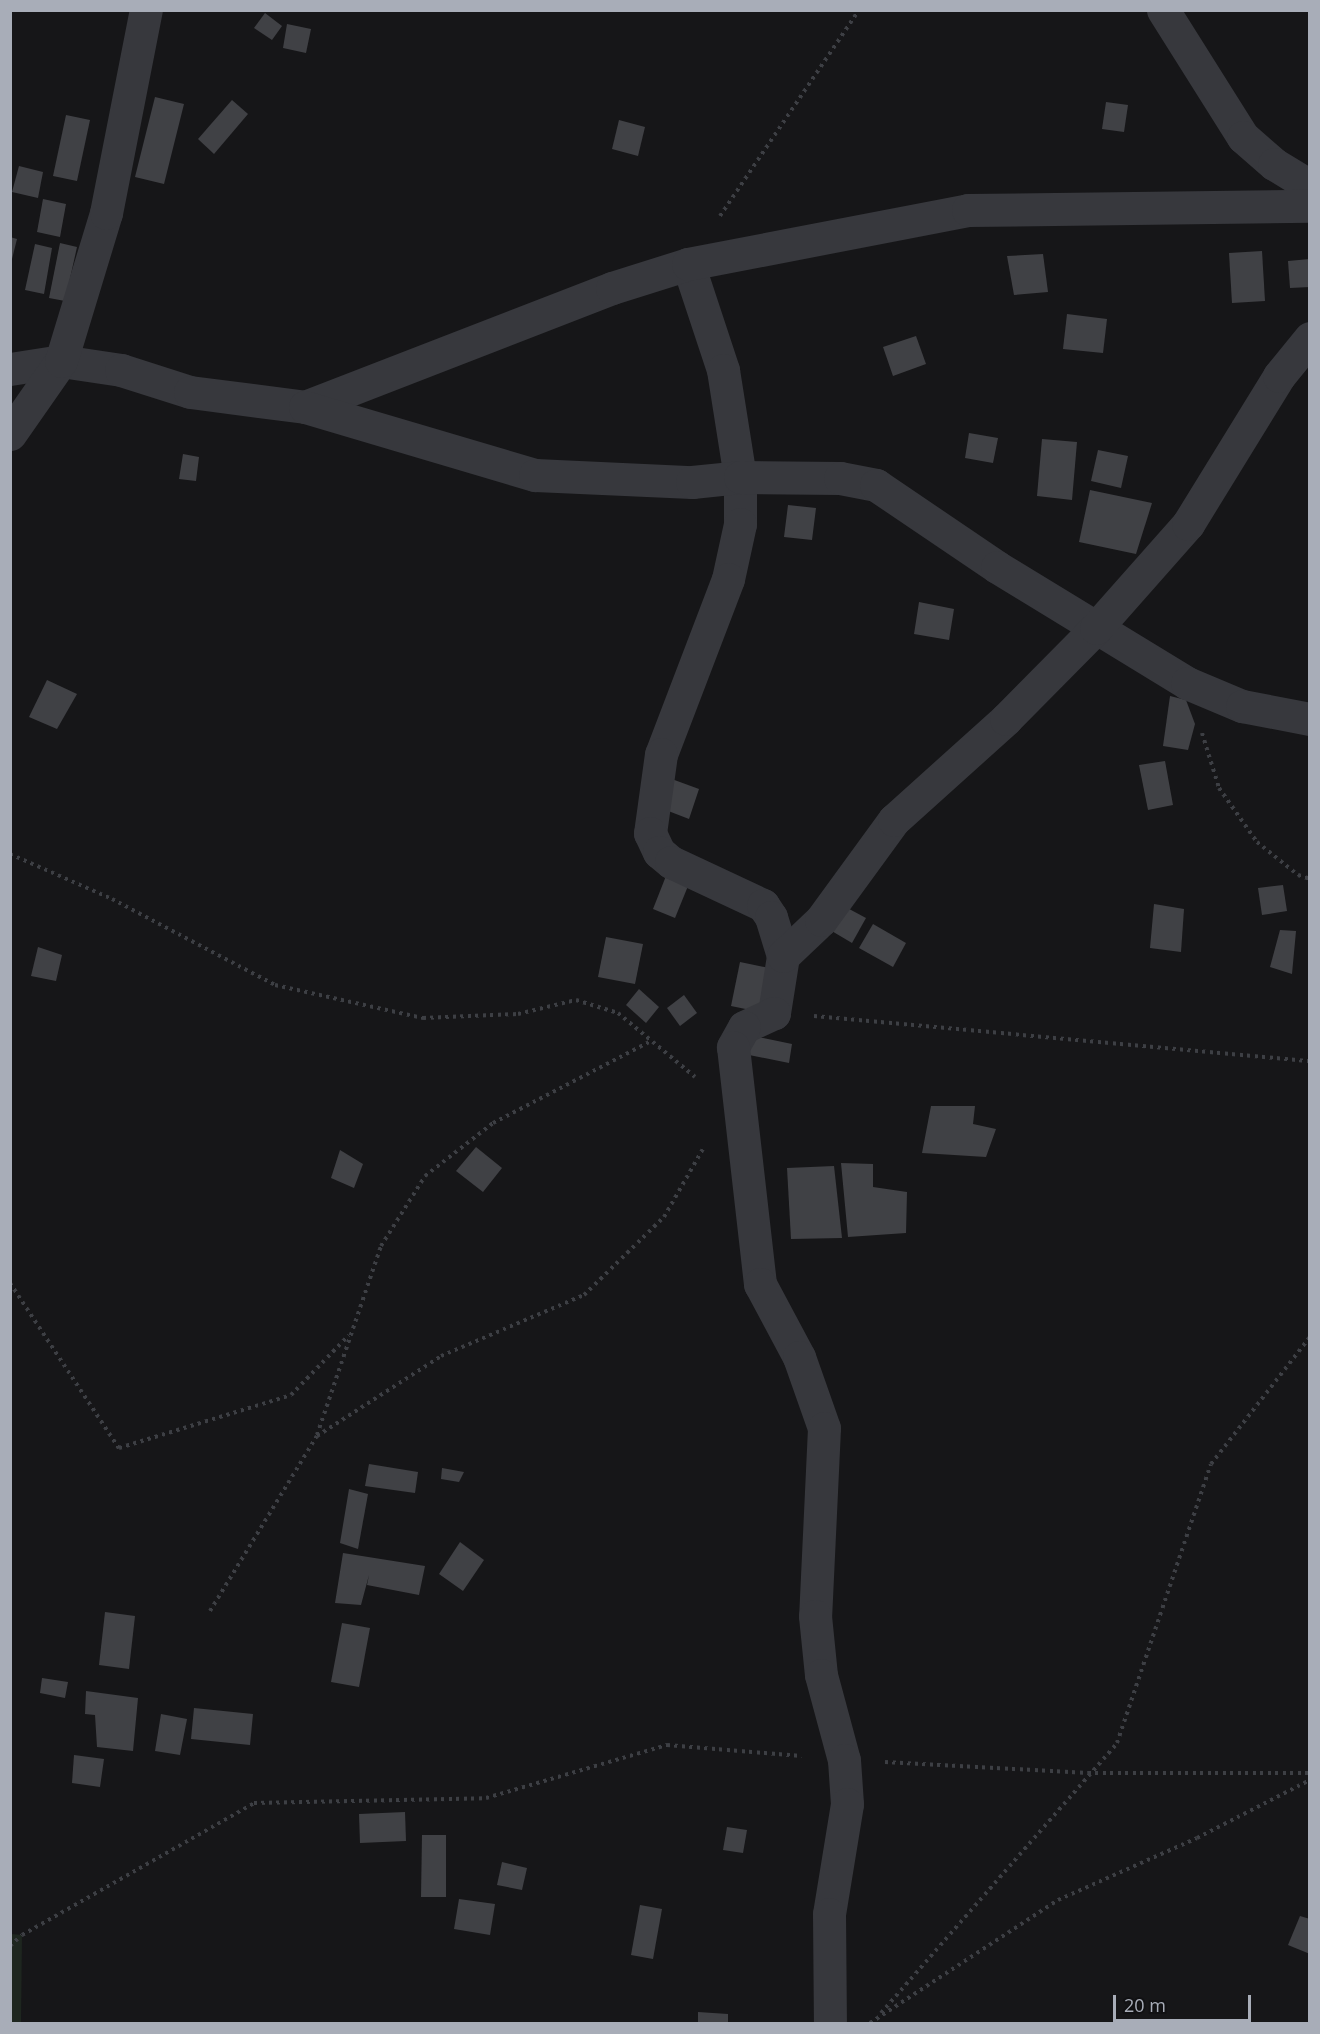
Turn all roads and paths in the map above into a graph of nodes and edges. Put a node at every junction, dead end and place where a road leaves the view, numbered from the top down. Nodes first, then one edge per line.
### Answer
1 (146, 10) edge
2 (859, 10) edge
3 (1163, 10) edge
4 (1310, 186) edge
5 (1310, 206) edge
6 (688, 264) junction
7 (1310, 338) edge
8 (61, 361) junction
9 (10, 369) edge
10 (305, 407) junction
11 (10, 434) edge
12 (740, 477) junction
13 (1096, 628) junction
14 (1187, 683) junction
15 (1310, 719) edge
16 (10, 854) edge
17 (1310, 879) edge
18 (783, 956) junction
19 (774, 1012) junction
20 (651, 1041) junction
21 (1310, 1061) edge
22 (740, 1083) junction
23 (705, 1145) dead end
24 (10, 1283) edge
25 (16, 1294) junction
26 (10, 1298) edge
27 (351, 1332) junction
28 (1310, 1337) edge
29 (317, 1436) junction
30 (210, 1611) dead end
31 (844, 1760) junction
32 (1088, 1773) junction
33 (1310, 1773) edge
34 (1310, 1780) edge
35 (10, 1946) edge
36 (881, 2013) junction
37 (830, 2024) edge
38 (869, 2024) edge

1 - 8 street
2 - 6 path
3 - 4 street
5 - 6 street
6 - 10 street
6 - 12 street
7 - 13 street
8 - 9 street
8 - 10 street
8 - 11 street
10 - 12 street
12 - 13 street
12 - 18 street
13 - 14 street
13 - 18 street
14 - 15 street
14 - 17 path
16 - 20 path
18 - 19 street
19 - 21 path
19 - 22 street
20 - 22 path
20 - 27 path
22 - 31 street
23 - 29 path
24 - 25 path
25 - 26 path
25 - 27 path
27 - 29 path
28 - 32 path
29 - 30 path
31 - 32 path
31 - 35 path
31 - 37 street
32 - 33 path
32 - 36 path
34 - 36 path
36 - 38 path

